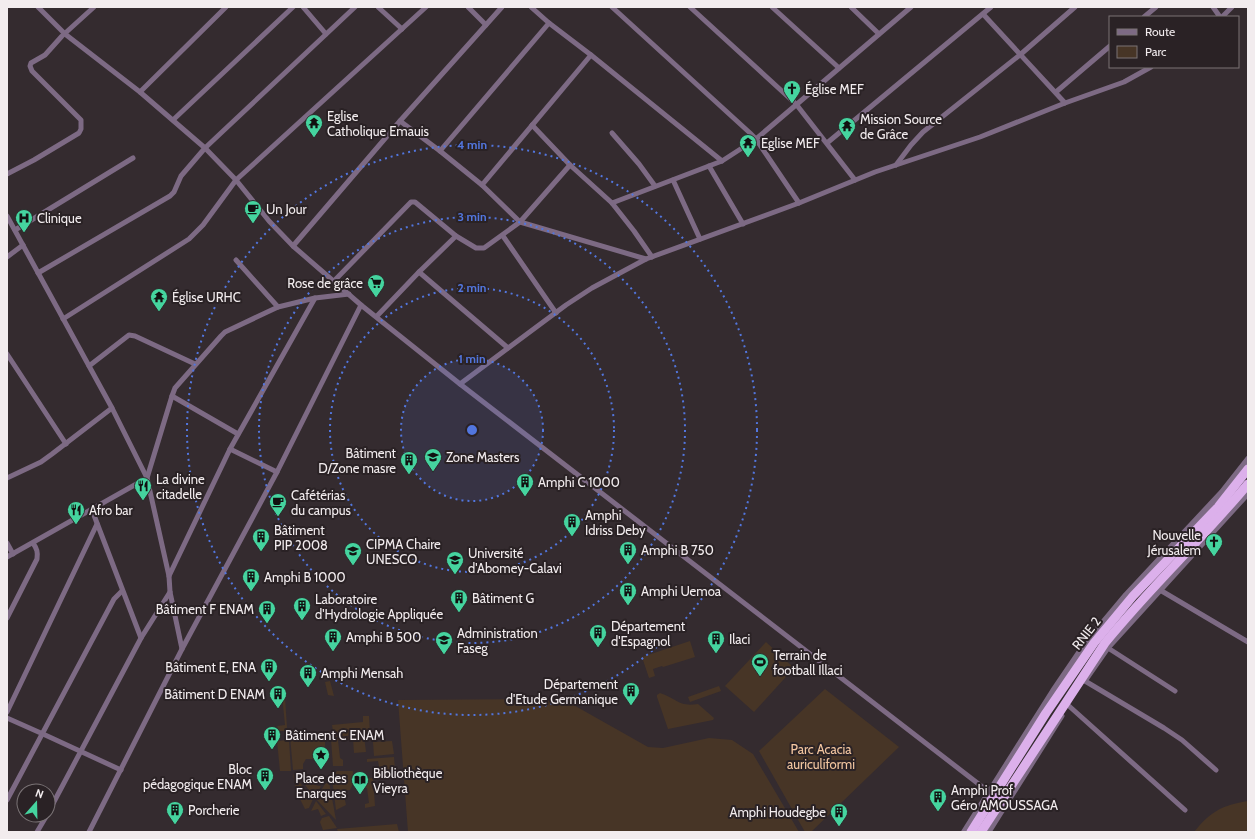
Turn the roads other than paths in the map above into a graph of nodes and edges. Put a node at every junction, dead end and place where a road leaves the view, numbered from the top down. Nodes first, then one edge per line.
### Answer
1 (38, 7) edge
2 (94, 7) edge
3 (226, 7) edge
4 (293, 7) edge
5 (303, 7) edge
6 (356, 7) edge
7 (378, 7) edge
8 (426, 7) edge
9 (468, 7) edge
10 (502, 7) edge
11 (532, 7) edge
12 (612, 7) edge
13 (690, 7) edge
14 (772, 7) edge
15 (851, 7) edge
16 (911, 7) edge
17 (991, 7) edge
18 (1075, 7) edge
19 (1156, 7) edge
20 (1213, 7) edge
21 (1232, 7) edge
22 (983, 14) junction
23 (1145, 16) edge
24 (1220, 16) edge
25 (1222, 16) edge
26 (549, 23) junction
27 (486, 25) junction
28 (402, 29) junction
29 (65, 34) junction
30 (326, 34) junction
31 (879, 34) junction
32 (1109, 47) edge
33 (1021, 54) junction
34 (591, 55) junction
35 (839, 68) junction
36 (1149, 68) edge
37 (140, 92) junction
38 (1056, 92) junction
39 (1065, 102) junction
40 (796, 104) junction
41 (173, 120) junction
42 (400, 121) junction
43 (532, 125) junction
44 (612, 133) dead end
45 (756, 139) junction
46 (827, 143) junction
47 (204, 148) junction
48 (440, 151) junction
49 (132, 158) dead end
50 (722, 161) junction
51 (570, 165) junction
52 (896, 165) junction
53 (709, 166) junction
54 (7, 174) edge
55 (236, 180) junction
56 (673, 180) junction
57 (855, 180) junction
58 (482, 185) junction
59 (655, 186) junction
60 (612, 203) junction
61 (799, 203) junction
62 (7, 216) edge
63 (520, 222) junction
64 (743, 224) junction
65 (15, 230) junction
66 (456, 236) junction
67 (502, 236) junction
68 (700, 239) junction
69 (23, 246) junction
70 (293, 246) junction
71 (7, 256) edge
72 (652, 257) junction
73 (646, 259) junction
74 (236, 260) dead end
75 (419, 272) junction
76 (38, 273) junction
77 (334, 281) junction
78 (349, 294) junction
79 (315, 298) junction
80 (362, 305) junction
81 (278, 307) junction
82 (556, 313) junction
83 (377, 316) junction
84 (63, 318) junction
85 (508, 348) junction
86 (7, 354) edge
87 (195, 364) junction
88 (89, 366) junction
89 (460, 384) junction
90 (172, 396) junction
91 (112, 408) junction
92 (238, 434) junction
93 (66, 444) junction
94 (230, 449) junction
95 (1248, 459) edge
96 (1248, 469) edge
97 (277, 472) junction
98 (7, 478) edge
99 (147, 478) junction
100 (1248, 484) edge
101 (1248, 494) edge
102 (92, 510) junction
103 (97, 524) junction
104 (7, 543) edge
105 (33, 543) junction
106 (13, 554) junction
107 (7, 558) edge
108 (169, 576) junction
109 (1160, 590) junction
110 (122, 591) junction
111 (170, 592) junction
112 (7, 618) edge
113 (141, 638) junction
114 (1248, 642) edge
115 (1108, 648) junction
116 (182, 649) junction
117 (1086, 680) junction
118 (1174, 691) dead end
119 (1069, 706) junction
120 (7, 712) edge
121 (7, 718) edge
122 (43, 734) junction
123 (82, 751) junction
124 (121, 770) junction
125 (1216, 770) dead end
126 (989, 792) junction
127 (56, 798) edge
128 (7, 800) edge
129 (1185, 810) dead end
130 (42, 823) edge
131 (37, 832) edge
132 (89, 832) edge
133 (964, 832) edge
134 (971, 832) edge
135 (981, 832) edge
136 (989, 832) edge

1 - 29 street
2 - 29 street
3 - 37 street
4 - 41 street
5 - 30 street
6 - 30 street
7 - 28 street
8 - 28 street
9 - 27 street
10 - 27 street
11 - 26 street
12 - 45 street
13 - 40 street
14 - 35 street
15 - 31 street
16 - 31 street
17 - 22 street
18 - 33 street
19 - 23 street
20 - 24 street
21 - 25 street
22 - 33 street
22 - 46 street
26 - 34 street
26 - 48 street
27 - 42 street
28 - 55 street
29 - 37 street
29 - 54 street
30 - 47 street
31 - 35 street
32 - 38 street
33 - 38 street
33 - 52 street
34 - 43 street
34 - 50 street
35 - 40 street
36 - 39 street
37 - 41 street
38 - 39 street
39 - 52 street
40 - 45 street
40 - 46 street
41 - 47 street
42 - 48 street
42 - 70 street
43 - 51 street
43 - 58 street
44 - 59 street
45 - 50 street
45 - 61 street
46 - 57 street
47 - 55 street
47 - 76 street
48 - 58 street
49 - 65 street
50 - 53 street
51 - 60 street
51 - 63 street
52 - 57 street
53 - 56 street
53 - 64 street
55 - 70 street
55 - 84 street
56 - 59 street
56 - 68 street
57 - 61 street
58 - 63 street
59 - 60 street
60 - 72 street
61 - 64 street
62 - 65 street
63 - 67 street
63 - 73 street
64 - 68 street
65 - 69 street
66 - 67 street
66 - 75 street
66 - 77 street
67 - 82 street
68 - 72 street
69 - 71 street
69 - 76 street
70 - 77 street
72 - 73 street
73 - 82 street
74 - 81 street
75 - 83 street
75 - 85 street
76 - 84 street
77 - 78 street
78 - 79 street
78 - 80 street
79 - 81 street
79 - 92 street
80 - 83 street
80 - 97 street
81 - 87 street
82 - 85 street
83 - 89 street
84 - 88 street
85 - 89 street
86 - 93 street
87 - 88 street
87 - 90 street
88 - 91 street
89 - 126 street
90 - 92 street
90 - 99 street
91 - 93 street
91 - 99 street
92 - 94 street
93 - 98 street
94 - 97 street
94 - 108 street
95 - 126 street
96 - 134 highway, RNIE 2 / RNIE 2
97 - 116 street
99 - 102 street
99 - 108 street
100 - 135 highway, RNIE 2 / RNIE 2
101 - 109 street
102 - 103 street
102 - 105 street
103 - 110 street
103 - 120 street
104 - 106 street
105 - 106 street
105 - 112 street
106 - 107 street
108 - 111 street
109 - 114 street
109 - 115 street
110 - 113 street
110 - 122 street
111 - 113 street
111 - 116 street
113 - 123 street
115 - 117 street
115 - 118 street
116 - 124 street
117 - 119 street
117 - 125 street
119 - 129 street
119 - 136 street
121 - 122 street
122 - 123 street
122 - 128 street
123 - 124 street
123 - 127 street
124 - 132 street
126 - 133 street
130 - 131 street

